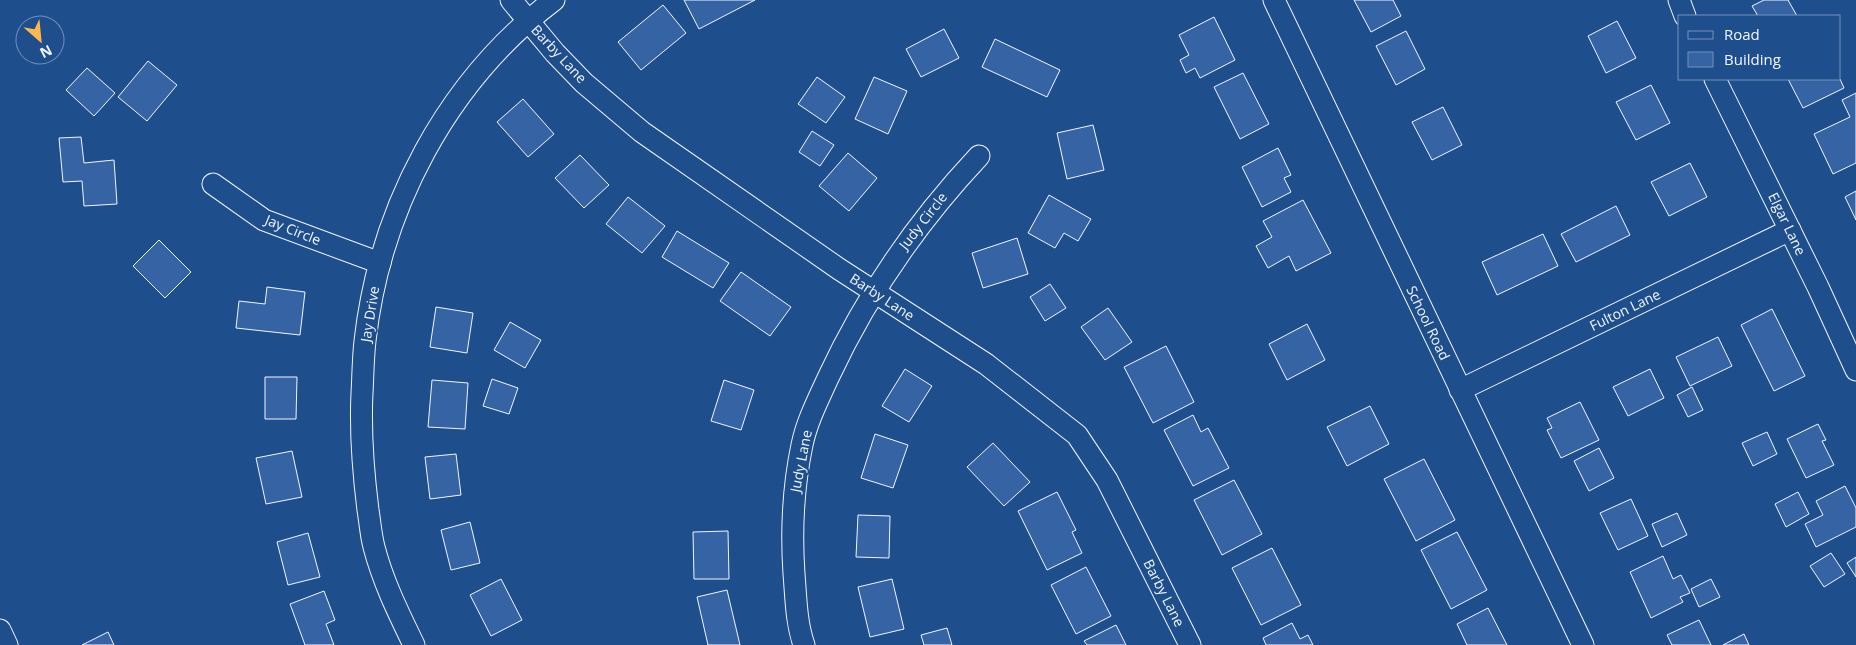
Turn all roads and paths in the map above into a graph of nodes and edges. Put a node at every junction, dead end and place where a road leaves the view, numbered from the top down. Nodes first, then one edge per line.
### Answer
1 (511, 0) edge
2 (554, 0) edge
3 (1274, 0) edge
4 (1679, 0) edge
5 (1685, 15) edge
6 (528, 21) junction
7 (1715, 80) edge
8 (979, 156) dead end
9 (213, 184) dead end
10 (1790, 230) junction
11 (380, 263) junction
12 (875, 292) junction
13 (1856, 370) edge
14 (1460, 390) junction
15 (0, 630) edge
16 (7, 645) edge
17 (414, 645) edge
18 (804, 645) edge
19 (1190, 645) edge
20 (1583, 645) edge

1 - 6 street, Barby Lane
2 - 6 street, Jay Drive
3 - 14 street, School Road
4 - 5 street
6 - 11 street, Jay Drive
6 - 12 street, Barby Lane
7 - 10 street, Elgar Lane
8 - 12 street, Judy Circle
9 - 11 street, Jay Circle
10 - 13 street, Elgar Lane
10 - 14 street, Fulton Lane
11 - 17 street, Jay Drive
12 - 18 street, Judy Lane
12 - 19 street, Barby Lane
14 - 20 street, School Road
15 - 16 street

